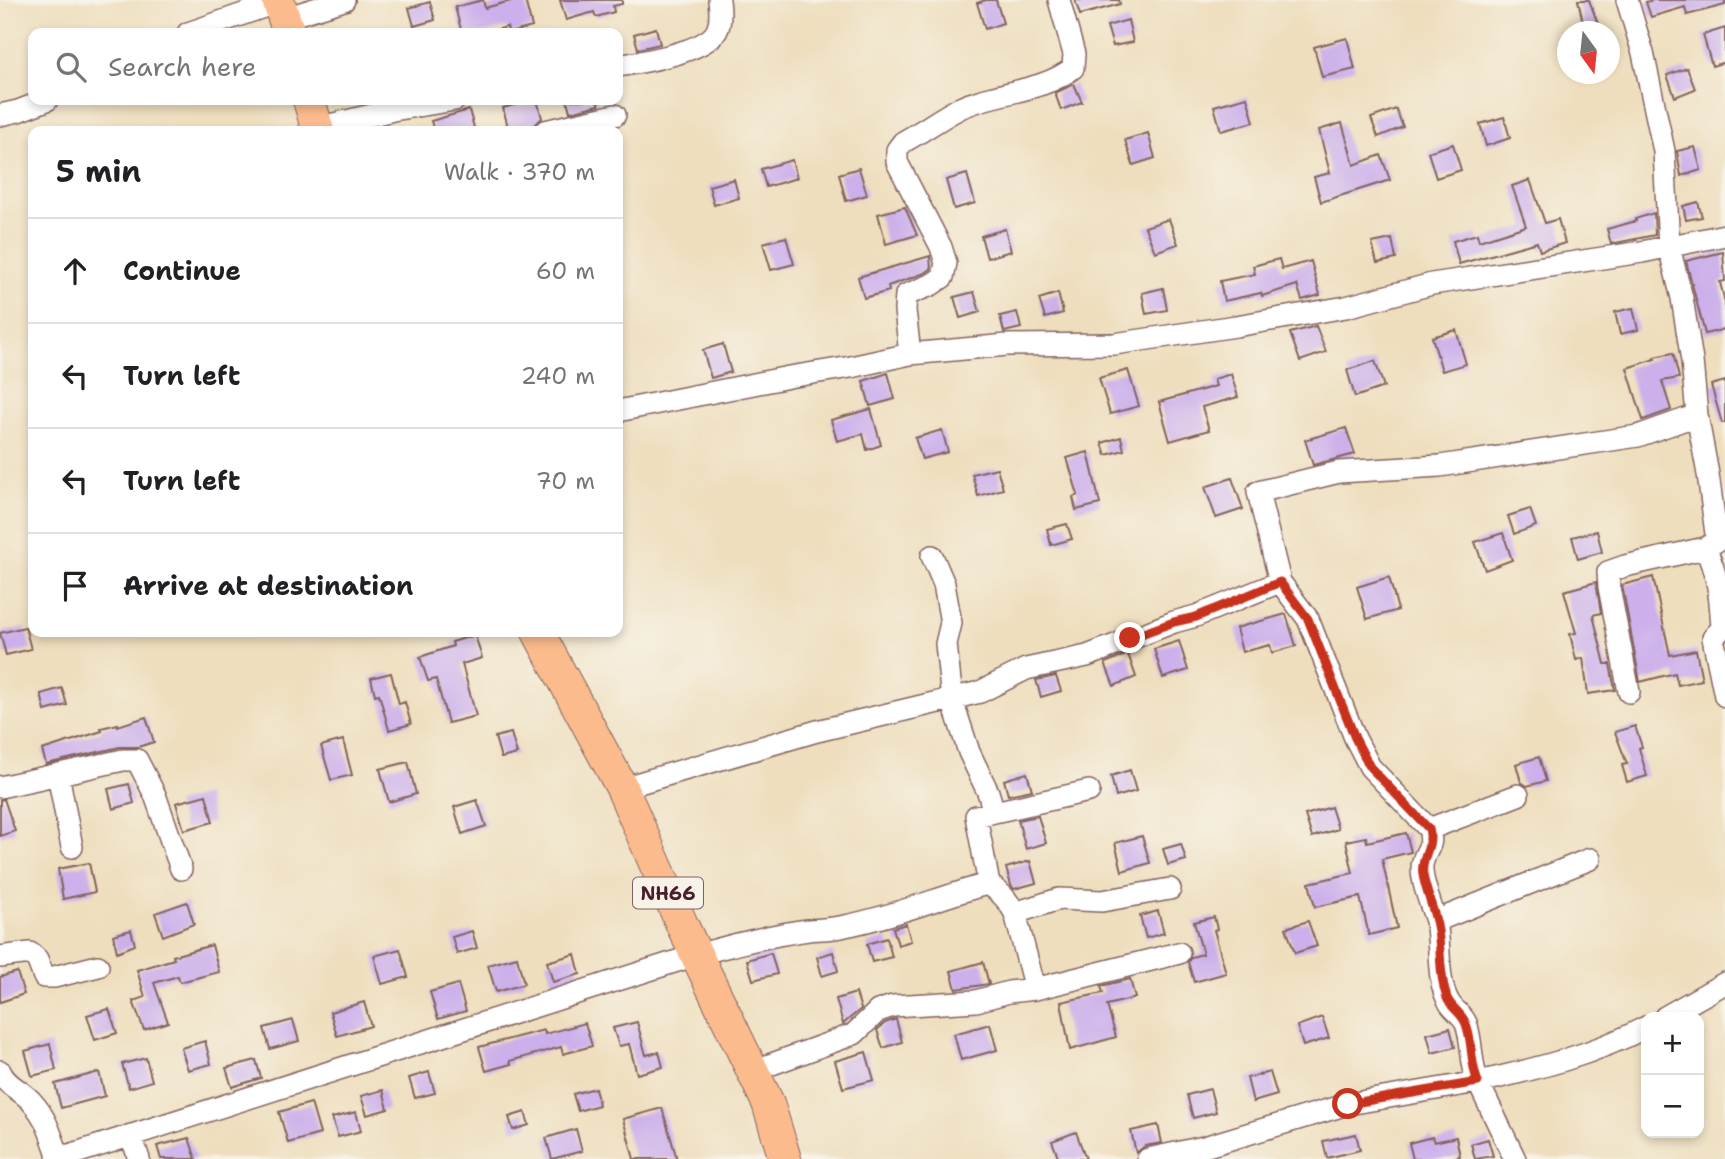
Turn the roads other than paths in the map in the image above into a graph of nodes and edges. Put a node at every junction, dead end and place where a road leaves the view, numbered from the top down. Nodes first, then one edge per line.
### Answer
1 (344, 0) edge
2 (719, 0) edge
3 (1059, 0) edge
4 (1627, 0) edge
5 (283, 13) edge
6 (212, 28) edge
7 (623, 65) edge
8 (34, 105) edge
9 (424, 105) edge
10 (0, 115) edge
11 (615, 115) dead end
12 (314, 120) edge
13 (567, 126) edge
14 (1725, 235) edge
15 (1669, 247) junction
16 (911, 354) junction
17 (623, 410) edge
18 (1697, 415) junction
19 (1716, 543) edge
20 (932, 556) dead end
21 (1280, 582) junction
22 (541, 637) edge
23 (1629, 692) dead end
24 (1725, 696) edge
25 (952, 700) junction
26 (58, 774) junction
27 (0, 787) edge
28 (622, 788) junction
29 (1089, 791) dead end
30 (1518, 795) dead end
31 (994, 812) junction
32 (1429, 829) junction
33 (72, 848) dead end
34 (1590, 859) dead end
35 (181, 869) dead end
36 (986, 883) junction
37 (1170, 889) dead end
38 (1015, 913) junction
39 (1436, 921) junction
40 (1180, 953) dead end
41 (696, 955) junction
42 (0, 957) edge
43 (97, 966) dead end
44 (1725, 983) edge
45 (1035, 989) junction
46 (1674, 1012) edge
47 (1641, 1030) edge
48 (0, 1071) edge
49 (753, 1071) junction
50 (1478, 1082) junction
51 (131, 1135) junction
52 (1174, 1156) edge
53 (58, 1159) edge
54 (139, 1159) edge
55 (785, 1159) edge
56 (1148, 1159) edge
57 (1515, 1159) edge

1 - 5 street
2 - 7 street
3 - 16 street
4 - 15 street
5 - 6 street
8 - 10 street
9 - 12 street
11 - 13 street
14 - 15 street
15 - 16 street
15 - 18 street
16 - 17 street
18 - 19 street
18 - 21 street
19 - 23 street
19 - 24 street
20 - 25 street
21 - 25 street
21 - 32 street
22 - 28 highway, NH66
25 - 28 street
25 - 31 street
26 - 27 street
26 - 33 street
26 - 35 street
28 - 41 highway, NH66
29 - 31 street
30 - 32 street
31 - 36 street
32 - 39 street
34 - 39 street
36 - 38 street
36 - 41 street
37 - 38 street
38 - 45 street
39 - 50 street
40 - 45 street
41 - 49 highway, NH66
41 - 51 street
42 - 43 street
44 - 46 street
45 - 49 street
47 - 50 street
48 - 53 street
49 - 55 highway, NH66
50 - 52 street
50 - 57 street
51 - 53 street
51 - 54 street
52 - 56 street

